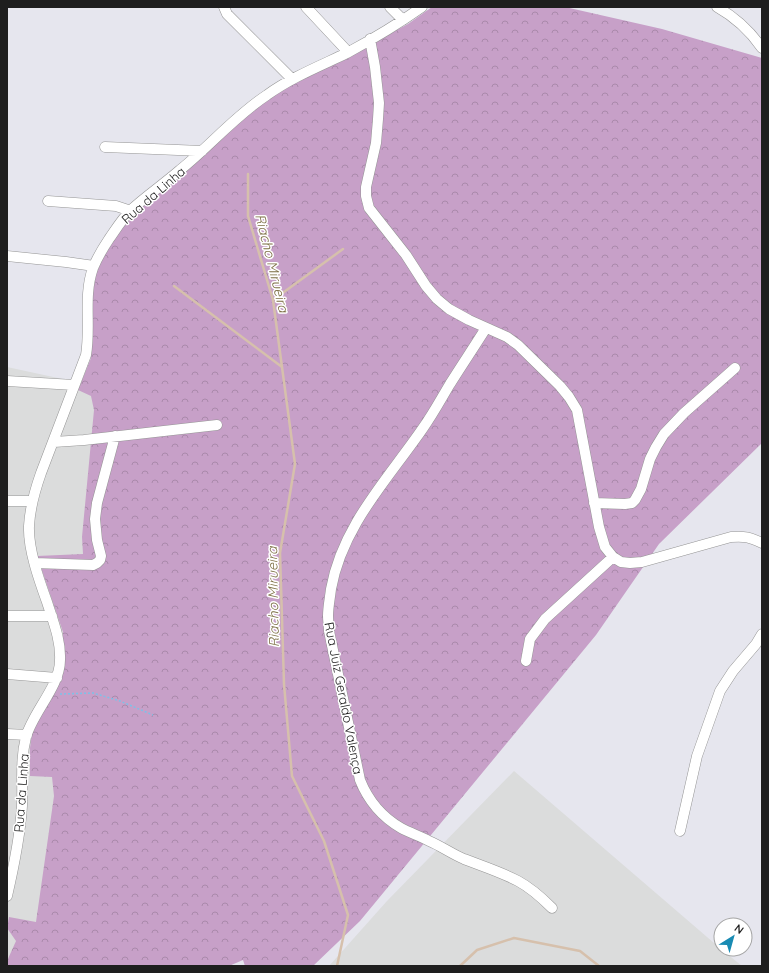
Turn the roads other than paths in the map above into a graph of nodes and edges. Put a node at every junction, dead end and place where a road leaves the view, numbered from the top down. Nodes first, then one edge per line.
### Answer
1 (224, 7) edge
2 (306, 7) edge
3 (390, 7) edge
4 (422, 7) edge
5 (717, 7) edge
6 (403, 20) junction
7 (370, 39) junction
8 (762, 48) edge
9 (348, 52) junction
10 (292, 79) junction
11 (105, 147) dead end
12 (202, 151) junction
13 (48, 201) dead end
14 (131, 211) junction
15 (7, 256) edge
16 (94, 266) junction
17 (486, 328) junction
18 (735, 368) dead end
19 (7, 380) edge
20 (74, 385) junction
21 (217, 425) dead end
22 (115, 436) junction
23 (54, 442) junction
24 (7, 501) edge
25 (32, 501) junction
26 (594, 503) junction
27 (762, 543) edge
28 (613, 558) junction
29 (35, 563) junction
30 (7, 616) edge
31 (52, 616) junction
32 (762, 634) edge
33 (526, 661) dead end
34 (7, 674) edge
35 (56, 678) junction
36 (7, 734) edge
37 (27, 735) junction
38 (680, 831) dead end
39 (7, 896) edge
40 (552, 908) dead end

1 - 10 street
2 - 9 street
3 - 6 street
4 - 6 street, Rua da Linha
5 - 8 street
6 - 7 street, Rua da Linha
7 - 9 street, Rua da Linha
7 - 17 street
9 - 10 street, Rua da Linha
10 - 12 street, Rua da Linha
11 - 12 street
12 - 14 street, Rua da Linha
13 - 14 street
14 - 16 street, Rua da Linha
15 - 16 street
16 - 20 street, Rua da Linha
17 - 26 street
17 - 40 street, Rua Juiz Geraldo Valença
18 - 26 street
19 - 20 street
20 - 23 street, Rua da Linha
21 - 22 street
22 - 23 street
22 - 29 street
23 - 25 street, Rua da Linha
24 - 25 street
25 - 29 street, Rua da Linha
26 - 28 street
27 - 28 street
28 - 33 street
29 - 31 street, Rua da Linha
30 - 31 street
31 - 35 street, Rua da Linha
32 - 38 street
34 - 35 street
35 - 37 street, Rua da Linha
36 - 37 street
37 - 39 street, Rua da Linha

